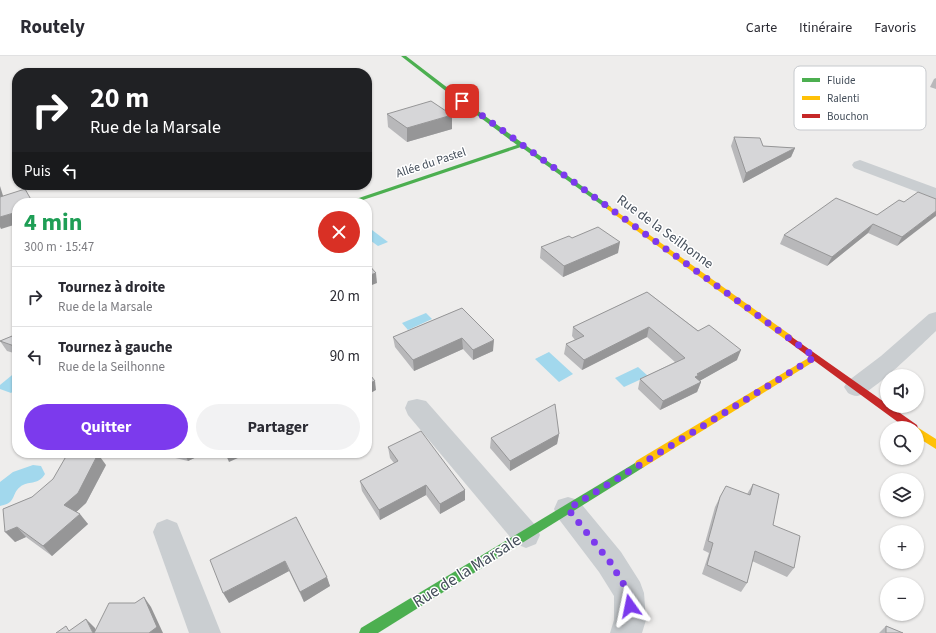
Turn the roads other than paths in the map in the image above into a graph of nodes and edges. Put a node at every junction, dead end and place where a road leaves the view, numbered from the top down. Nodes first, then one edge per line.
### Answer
1 (403, 56) edge
2 (522, 145) junction
3 (860, 165) dead end
4 (936, 194) edge
5 (362, 198) edge
6 (936, 319) edge
7 (815, 357) junction
8 (856, 387) junction
9 (417, 408) dead end
10 (903, 421) edge
11 (924, 436) edge
12 (936, 445) edge
13 (568, 509) junction
14 (167, 532) dead end
15 (526, 534) junction
16 (205, 633) edge
17 (366, 633) edge
18 (626, 633) edge

1 - 2 street, Rue de la Seilhonne
2 - 5 street, Allée du Pastel
2 - 7 street, Rue de la Seilhonne
3 - 4 street
6 - 8 street
7 - 8 street, Rue de la Seilhonne
7 - 13 street, Rue de la Marsale
8 - 10 street, Rue de la Seilhonne
9 - 15 street
11 - 12 street
13 - 15 street, Rue de la Marsale
13 - 18 street
14 - 16 street
15 - 17 street, Rue de la Marsale

